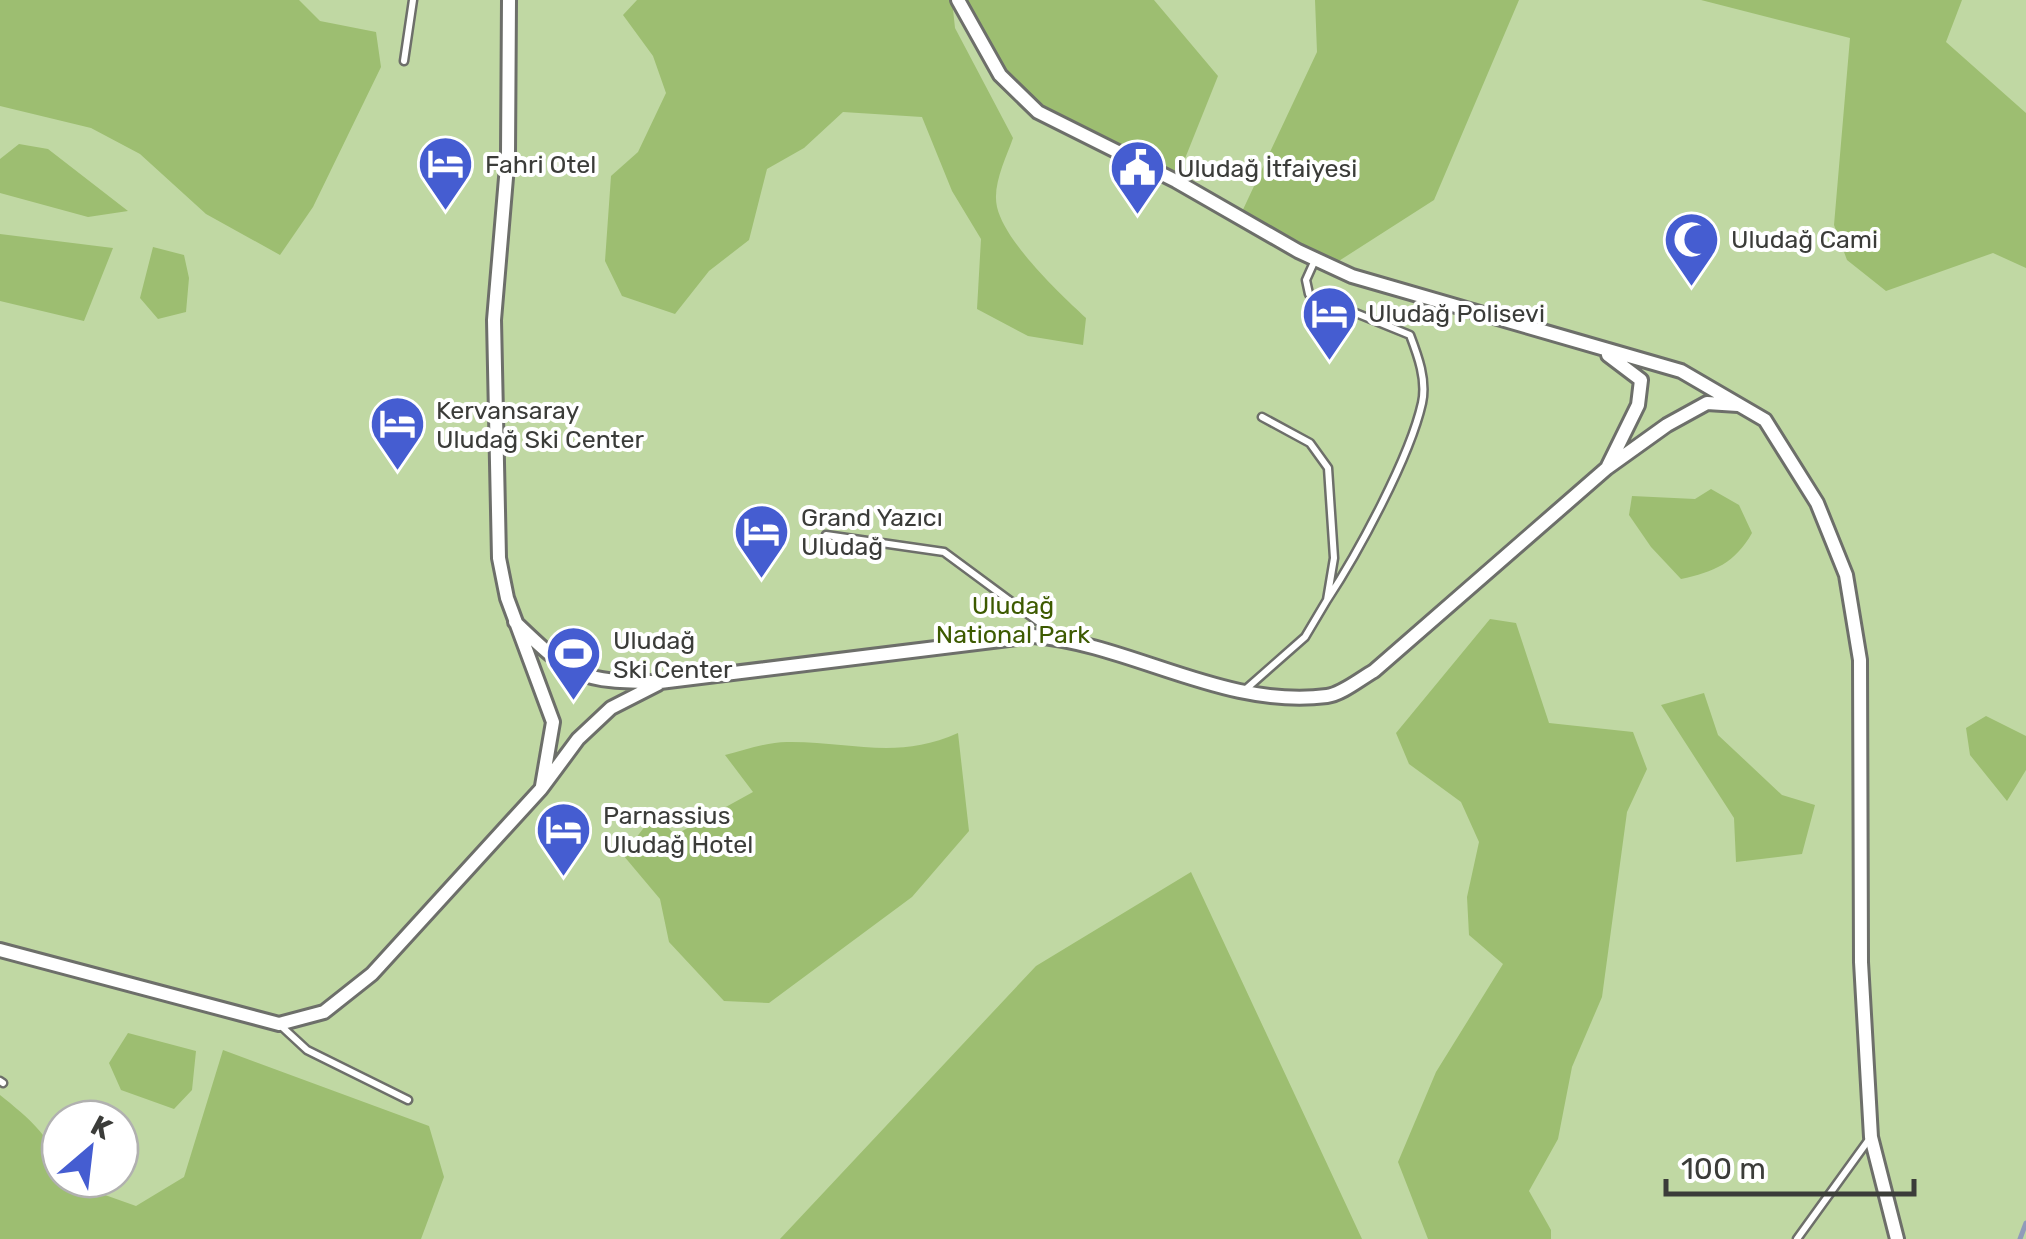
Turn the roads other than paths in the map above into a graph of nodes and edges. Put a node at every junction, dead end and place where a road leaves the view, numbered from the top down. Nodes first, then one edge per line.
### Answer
1 (413, 0) edge
2 (510, 0) edge
3 (958, 0) edge
4 (404, 60) dead end
5 (1316, 258) junction
6 (1602, 350) junction
7 (1740, 405) junction
8 (1262, 417) dead end
9 (1606, 468) junction
10 (826, 534) dead end
11 (1327, 600) junction
12 (515, 622) junction
13 (1060, 638) junction
14 (660, 682) junction
15 (1245, 690) junction
16 (541, 789) junction
17 (0, 950) edge
18 (280, 1024) junction
19 (408, 1100) dead end
20 (1871, 1137) junction
21 (1796, 1239) edge
22 (1897, 1239) edge

1 - 4 lane
2 - 12 street
3 - 5 street
5 - 6 street
5 - 11 lane
6 - 7 street
6 - 9 street
7 - 9 street
7 - 20 street
8 - 11 lane
9 - 15 street
10 - 13 lane
11 - 15 lane
12 - 14 street
12 - 16 street
13 - 14 street
13 - 15 street
14 - 16 street
16 - 18 street
17 - 18 street
18 - 19 lane
20 - 21 lane
20 - 22 street

